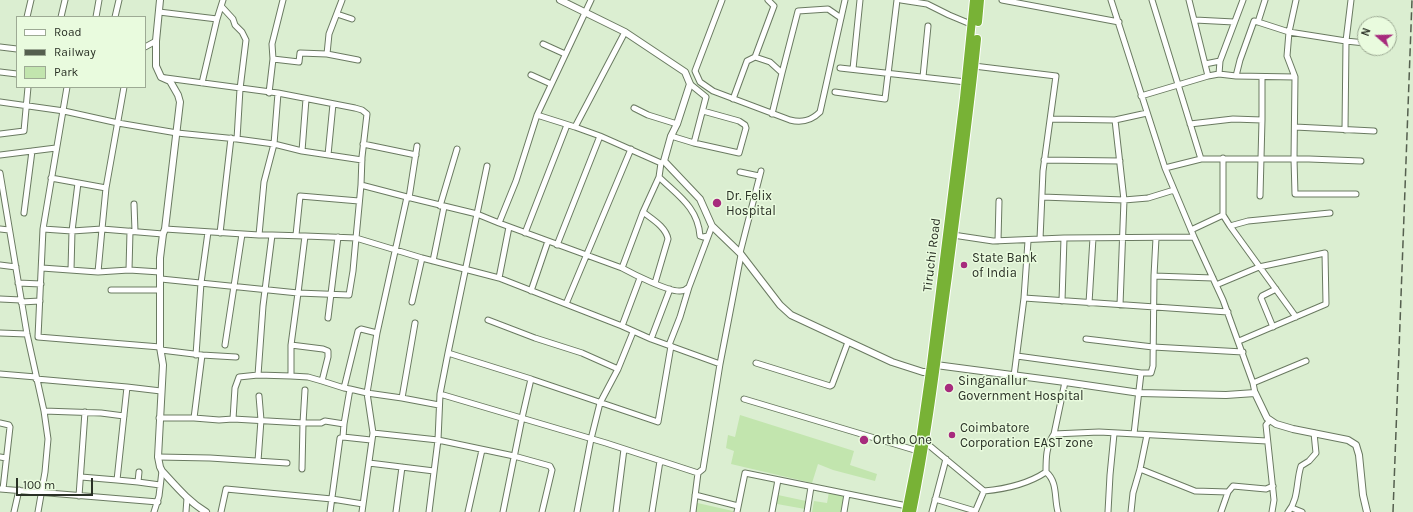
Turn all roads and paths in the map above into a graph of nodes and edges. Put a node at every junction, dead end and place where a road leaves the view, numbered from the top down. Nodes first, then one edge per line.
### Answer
1 (31, 0) edge
2 (65, 0) edge
3 (99, 0) edge
4 (119, 0) edge
5 (160, 0) edge
6 (223, 0) edge
7 (283, 0) edge
8 (342, 0) edge
9 (560, 0) edge
10 (592, 0) edge
11 (722, 0) edge
12 (768, 0) edge
13 (845, 0) edge
14 (860, 0) edge
15 (897, 0) edge
16 (901, 0) edge
17 (974, 0) edge
18 (980, 0) edge
19 (1002, 0) edge
20 (1111, 0) edge
21 (1152, 0) edge
22 (1189, 0) edge
23 (1243, 0) edge
24 (1265, 0) edge
25 (1296, 0) edge
26 (1351, 0) edge
27 (222, 8) junction
28 (159, 12) junction
29 (585, 12) junction
30 (336, 14) junction
31 (28, 16) edge
32 (62, 16) edge
33 (96, 16) edge
34 (115, 16) edge
35 (841, 18) junction
36 (217, 19) junction
37 (352, 19) dead end
38 (1195, 20) junction
39 (1119, 22) junction
40 (1234, 22) junction
41 (1258, 22) junction
42 (973, 25) junction
43 (928, 26) dead end
44 (625, 32) junction
45 (1289, 32) junction
46 (156, 41) junction
47 (1346, 41) junction
48 (1357, 42) edge
49 (543, 44) dead end
50 (146, 46) edge
51 (0, 47) edge
52 (16, 49) edge
53 (327, 54) junction
54 (565, 54) junction
55 (755, 57) junction
56 (273, 59) junction
57 (358, 60) dead end
58 (1220, 61) junction
59 (1206, 64) junction
60 (974, 66) junction
61 (840, 68) dead end
62 (853, 69) junction
63 (0, 72) edge
64 (782, 73) junction
65 (888, 73) junction
66 (16, 74) edge
67 (531, 74) dead end
68 (1219, 74) junction
69 (1208, 76) junction
70 (1236, 76) junction
71 (923, 77) junction
72 (1262, 77) junction
73 (1295, 77) junction
74 (164, 78) junction
75 (966, 82) junction
76 (202, 83) junction
77 (551, 84) junction
78 (690, 84) junction
79 (1177, 85) junction
80 (28, 88) edge
81 (67, 88) edge
82 (124, 88) edge
83 (240, 89) junction
84 (835, 92) dead end
85 (269, 93) junction
86 (278, 93) junction
87 (1141, 96) junction
88 (306, 99) junction
89 (733, 99) junction
90 (0, 102) edge
91 (333, 104) junction
92 (27, 106) junction
93 (634, 108) dead end
94 (64, 111) junction
95 (703, 111) junction
96 (1147, 113) junction
97 (772, 114) junction
98 (536, 115) junction
99 (1051, 118) junction
100 (1115, 120) junction
101 (1262, 120) junction
102 (118, 123) junction
103 (676, 124) junction
104 (1190, 124) junction
105 (567, 125) junction
106 (1295, 127) junction
107 (574, 128) junction
108 (1345, 130) junction
109 (1374, 131) dead end
110 (176, 133) junction
111 (0, 134) edge
112 (600, 136) junction
113 (671, 136) junction
114 (234, 139) junction
115 (694, 143) junction
116 (274, 144) junction
117 (363, 144) junction
118 (417, 146) dead end
119 (56, 148) junction
120 (457, 149) dead end
121 (631, 149) junction
122 (32, 151) junction
123 (302, 151) junction
124 (0, 155) edge
125 (328, 155) junction
126 (416, 155) junction
127 (1224, 158) junction
128 (1261, 158) junction
129 (1201, 159) junction
130 (1294, 159) junction
131 (362, 160) junction
132 (1044, 160) junction
133 (1120, 161) junction
134 (1361, 161) dead end
135 (487, 166) dead end
136 (1165, 168) junction
137 (740, 172) dead end
138 (0, 173) edge
139 (659, 177) junction
140 (50, 178) junction
141 (78, 183) junction
142 (361, 185) junction
143 (106, 188) junction
144 (1174, 190) junction
145 (1356, 194) dead end
146 (1260, 196) dead end
147 (408, 197) junction
148 (1042, 197) junction
149 (1124, 200) junction
150 (359, 201) junction
151 (999, 201) dead end
152 (3, 204) edge
153 (134, 204) dead end
154 (442, 206) junction
155 (643, 212) junction
156 (24, 213) dead end
157 (1330, 213) dead end
158 (477, 214) junction
159 (1223, 215) junction
160 (499, 223) junction
161 (712, 226) junction
162 (1230, 226) junction
163 (509, 227) junction
164 (0, 229) edge
165 (43, 229) junction
166 (102, 229) junction
167 (10, 230) junction
168 (1191, 230) junction
169 (72, 231) junction
170 (132, 231) junction
171 (164, 231) junction
172 (208, 232) junction
173 (220, 233) junction
174 (525, 233) junction
175 (242, 234) junction
176 (258, 235) junction
177 (272, 235) junction
178 (296, 235) junction
179 (953, 235) junction
180 (305, 236) junction
181 (708, 236) junction
182 (338, 237) junction
183 (1194, 237) junction
184 (356, 238) junction
185 (1064, 238) junction
186 (1093, 238) junction
187 (1123, 238) junction
188 (1156, 238) junction
189 (1040, 239) junction
190 (548, 241) junction
191 (998, 241) junction
192 (1028, 241) junction
193 (557, 245) junction
194 (395, 250) junction
195 (741, 254) junction
196 (586, 255) junction
197 (422, 258) junction
198 (433, 261) junction
199 (0, 266) edge
200 (16, 267) junction
201 (1259, 267) junction
202 (42, 268) junction
203 (622, 268) junction
204 (465, 269) junction
205 (71, 270) junction
206 (129, 270) junction
207 (98, 272) junction
208 (160, 272) junction
209 (1154, 276) junction
210 (499, 278) junction
211 (640, 278) junction
212 (1213, 278) junction
213 (161, 279) junction
214 (18, 283) junction
215 (201, 283) junction
216 (655, 283) junction
217 (41, 284) junction
218 (1216, 285) junction
219 (234, 286) junction
220 (689, 287) junction
221 (670, 289) junction
222 (1276, 289) junction
223 (111, 290) dead end
224 (160, 290) junction
225 (266, 290) junction
226 (531, 291) junction
227 (298, 293) junction
228 (332, 295) junction
229 (1024, 298) junction
230 (0, 299) edge
231 (21, 301) junction
232 (1062, 301) junction
233 (40, 302) junction
234 (412, 302) dead end
235 (1089, 303) junction
236 (566, 304) junction
237 (1120, 305) junction
238 (1154, 307) junction
239 (1228, 312) junction
240 (1296, 317) junction
241 (328, 318) dead end
242 (488, 320) dead end
243 (416, 323) dead end
244 (622, 326) junction
245 (1273, 327) junction
246 (0, 332) edge
247 (633, 332) junction
248 (377, 333) junction
249 (27, 334) junction
250 (651, 339) junction
251 (1086, 339) dead end
252 (1238, 341) junction
253 (848, 342) junction
254 (225, 345) dead end
255 (291, 345) junction
256 (670, 345) junction
257 (1153, 347) junction
258 (161, 348) junction
259 (1243, 352) junction
260 (448, 353) junction
261 (199, 355) junction
262 (1017, 356) junction
263 (236, 357) dead end
264 (1306, 361) dead end
265 (756, 363) dead end
266 (720, 364) junction
267 (936, 365) junction
268 (618, 369) junction
269 (929, 372) junction
270 (1141, 373) junction
271 (0, 374) edge
272 (258, 375) junction
273 (291, 376) junction
274 (1014, 376) junction
275 (36, 378) junction
276 (531, 378) junction
277 (322, 381) junction
278 (1065, 382) junction
279 (1253, 383) junction
280 (127, 388) junction
281 (347, 388) junction
282 (305, 390) dead end
283 (161, 391) junction
284 (367, 393) junction
285 (1255, 393) junction
286 (440, 394) junction
287 (1140, 394) junction
288 (259, 396) dead end
289 (402, 398) junction
290 (744, 399) dead end
291 (600, 403) junction
292 (439, 405) junction
293 (44, 411) junction
294 (85, 412) junction
295 (124, 416) junction
296 (159, 418) junction
297 (194, 418) junction
298 (522, 418) junction
299 (233, 419) junction
300 (261, 420) junction
301 (1270, 420) junction
302 (303, 423) junction
303 (0, 424) edge
304 (344, 424) junction
305 (373, 433) junction
306 (1314, 433) junction
307 (1054, 434) junction
308 (1114, 434) junction
309 (1134, 434) junction
310 (1147, 435) junction
311 (343, 437) junction
312 (591, 439) junction
313 (371, 440) junction
314 (438, 440) junction
315 (1267, 441) junction
316 (925, 442) junction
317 (624, 449) junction
318 (482, 450) junction
319 (918, 451) junction
320 (514, 456) junction
321 (0, 457) edge
322 (158, 457) junction
323 (6, 458) junction
324 (946, 458) junction
325 (258, 461) junction
326 (660, 461) junction
327 (287, 463) dead end
328 (369, 463) junction
329 (402, 467) junction
330 (302, 469) dead end
331 (1140, 469) junction
332 (162, 471) junction
333 (434, 471) junction
334 (138, 472) dead end
335 (1046, 472) junction
336 (698, 474) junction
337 (80, 478) junction
338 (117, 480) junction
339 (778, 480) junction
340 (138, 482) junction
341 (160, 484) junction
342 (1273, 486) junction
343 (811, 487) junction
344 (2, 489) edge
345 (19, 490) junction
346 (984, 491) junction
347 (1228, 492) junction
348 (42, 493) junction
349 (847, 494) junction
350 (695, 495) junction
351 (79, 496) junction
352 (187, 498) junction
353 (332, 498) junction
354 (935, 499) junction
355 (158, 502) junction
356 (363, 504) junction
357 (738, 506) junction
358 (908, 510) edge
359 (1290, 510) edge
360 (975, 511) edge
361 (14, 512) edge
362 (38, 512) edge
363 (154, 512) edge
364 (186, 512) edge
365 (206, 512) edge
366 (221, 512) edge
367 (330, 512) edge
368 (362, 512) edge
369 (396, 512) edge
370 (429, 512) edge
371 (468, 512) edge
372 (504, 512) edge
373 (542, 512) edge
374 (577, 512) edge
375 (616, 512) edge
376 (652, 512) edge
377 (692, 512) edge
378 (737, 512) edge
379 (772, 512) edge
380 (807, 512) edge
381 (844, 512) edge
382 (932, 512) edge
383 (1058, 512) edge
384 (1108, 512) edge
385 (1131, 512) edge
386 (1221, 512) edge
387 (1272, 512) edge
388 (1302, 512) edge
389 (1367, 512) edge

1 - 31 street
2 - 32 street
3 - 33 street
4 - 34 street
5 - 28 street
6 - 27 street
7 - 56 street
8 - 30 street
9 - 29 street
10 - 29 street
11 - 89 street
12 - 55 street
13 - 35 street
14 - 62 street
15 - 65 street
16 - 42 street
17 - 42 highway, Tiruchi Road
18 - 60 highway, Tiruchi Road
19 - 39 street
20 - 39 street
21 - 79 street
22 - 38 street
23 - 40 street
24 - 41 street
25 - 45 street
26 - 47 street
27 - 36 street
27 - 83 street
28 - 36 street
28 - 46 street
29 - 44 street
29 - 54 street
30 - 37 street
30 - 53 street
35 - 64 street
35 - 97 street
36 - 76 street
38 - 40 street
38 - 59 street
39 - 87 street
40 - 58 street
41 - 45 street
41 - 70 street
42 - 75 highway, Tiruchi Road
43 - 71 street
44 - 78 street
44 - 107 street
45 - 47 street
45 - 73 street
46 - 50 street
46 - 74 street
47 - 48 street
47 - 108 street
49 - 54 street
51 - 52 street
53 - 56 street
53 - 57 street
54 - 77 street
55 - 64 street
55 - 89 street
56 - 85 street
58 - 59 street
58 - 68 street
59 - 69 street
60 - 99 street
60 - 179 highway, Tiruchi Road
61 - 62 street
62 - 65 street
63 - 66 street
64 - 97 street
65 - 71 street
65 - 84 street
67 - 77 street
68 - 69 street
68 - 70 street
69 - 79 street
70 - 72 street
71 - 75 street
72 - 73 street
72 - 101 street
73 - 106 street
74 - 76 street
74 - 110 street
75 - 269 highway, Tiruchi Road
76 - 83 street
77 - 98 street
78 - 95 street
78 - 103 street
79 - 87 street
79 - 104 street
80 - 92 street
81 - 94 street
82 - 102 street
83 - 85 street
83 - 114 street
85 - 86 street
86 - 88 street
86 - 116 street
87 - 96 street
88 - 91 street
88 - 123 street
89 - 97 street
90 - 92 street
91 - 117 street
91 - 125 street
92 - 94 street
92 - 111 street
93 - 103 street
94 - 102 street
94 - 119 street
95 - 115 street
95 - 115 street
96 - 100 street
96 - 136 street
98 - 105 street
98 - 160 street
99 - 100 street
99 - 132 street
100 - 133 street
101 - 104 street
101 - 128 street
102 - 110 street
102 - 143 street
103 - 113 street
104 - 129 street
105 - 107 street
105 - 174 street
106 - 108 street
106 - 130 street
107 - 112 street
108 - 109 street
110 - 114 street
110 - 171 street
112 - 121 street
112 - 193 street
113 - 115 street
113 - 161 street
114 - 116 street
114 - 173 street
116 - 123 street
116 - 176 street
117 - 126 street
117 - 131 street
118 - 126 street
119 - 122 street
119 - 140 street
120 - 154 street
121 - 139 street
121 - 196 street
122 - 124 street
122 - 156 street
123 - 125 street
125 - 131 street
126 - 147 street
127 - 128 street
127 - 129 street
127 - 159 street
128 - 130 street
128 - 146 street
129 - 136 street
130 - 134 street
130 - 145 street
131 - 142 street
132 - 133 street
132 - 148 street
133 - 149 street
135 - 158 street
136 - 144 street
137 - 195 street
138 - 152 street
139 - 155 street
139 - 181 street
140 - 141 street
140 - 165 street
141 - 143 street
141 - 169 street
142 - 147 street
142 - 150 street
143 - 166 street
144 - 149 street
144 - 168 street
147 - 154 street
147 - 194 street
148 - 149 street
148 - 189 street
149 - 187 street
150 - 178 street
150 - 184 street
151 - 191 street
152 - 167 street
153 - 170 street
154 - 158 street
154 - 198 street
155 - 203 street
155 - 216 street
157 - 162 street
158 - 160 street
158 - 204 street
159 - 162 street
159 - 168 street
160 - 163 street
161 - 181 street
161 - 195 street
162 - 201 street
163 - 174 street
163 - 210 street
164 - 167 street
165 - 169 street
165 - 202 street
166 - 169 street
166 - 170 street
166 - 207 street
167 - 200 street
168 - 183 street
169 - 205 street
170 - 171 street
170 - 206 street
171 - 172 street
171 - 208 street
172 - 173 street
172 - 215 street
173 - 175 street
174 - 190 street
175 - 176 street
175 - 219 street
176 - 177 street
177 - 178 street
177 - 225 street
178 - 180 street
179 - 191 street
179 - 267 highway, Tiruchi Road
180 - 182 street
180 - 227 street
181 - 220 street
182 - 184 street
182 - 228 street
183 - 188 street
183 - 212 street
184 - 194 street
184 - 228 street
185 - 186 street
185 - 189 street
185 - 232 street
186 - 187 street
186 - 235 street
187 - 188 street
187 - 237 street
188 - 209 street
189 - 192 street
190 - 193 street
190 - 226 street
191 - 192 street
192 - 229 street
193 - 196 street
194 - 197 street
194 - 248 street
195 - 253 street
195 - 266 street
196 - 203 street
196 - 236 street
197 - 198 street
197 - 234 street
198 - 204 street
199 - 200 street
200 - 214 street
201 - 218 street
201 - 222 street
201 - 240 street
202 - 205 street
202 - 217 street
203 - 211 street
204 - 210 street
204 - 260 street
205 - 207 street
206 - 207 street
206 - 208 street
208 - 213 street
209 - 212 street
209 - 238 street
210 - 226 street
211 - 216 street
211 - 244 street
212 - 218 street
213 - 215 street
213 - 224 street
214 - 217 street
214 - 231 street
215 - 219 street
215 - 261 street
216 - 221 street
217 - 233 street
218 - 239 street
219 - 225 street
219 - 254 street
220 - 221 street
220 - 256 street
221 - 250 street
222 - 240 street
222 - 245 street
223 - 224 street
224 - 258 street
225 - 227 street
225 - 272 street
226 - 236 street
227 - 228 street
227 - 255 street
228 - 241 street
229 - 232 street
229 - 262 street
230 - 231 street
231 - 233 street
231 - 249 street
232 - 235 street
233 - 258 street
235 - 237 street
236 - 244 street
237 - 238 street
238 - 239 street
238 - 257 street
239 - 252 street
240 - 245 street
242 - 268 street
243 - 289 street
244 - 247 street
245 - 252 street
246 - 249 street
247 - 250 street
247 - 268 street
248 - 281 street
248 - 284 street
249 - 275 street
250 - 256 street
251 - 257 street
252 - 259 street
253 - 265 street
253 - 269 street
255 - 273 street
255 - 277 street
256 - 266 street
256 - 291 street
257 - 259 street
257 - 270 street
258 - 261 street
258 - 283 street
259 - 279 street
260 - 276 street
260 - 286 street
261 - 263 street
261 - 297 street
262 - 270 street
262 - 274 street
264 - 279 street
266 - 336 street
267 - 274 street
267 - 316 highway, Tiruchi Road
268 - 291 street
269 - 319 highway, Tiruchi Road
270 - 287 street
271 - 275 street
272 - 273 street
272 - 299 street
273 - 277 street
274 - 278 street
275 - 280 street
275 - 293 street
276 - 291 street
276 - 298 street
277 - 281 street
278 - 287 street
278 - 307 street
279 - 285 street
280 - 283 street
280 - 295 street
281 - 284 street
281 - 304 street
282 - 302 street
283 - 296 street
284 - 289 street
284 - 305 street
285 - 287 street
285 - 301 street
286 - 292 street
286 - 298 street
287 - 309 street
288 - 300 street
289 - 292 street
290 - 319 street
291 - 312 street
292 - 314 street
293 - 294 street
293 - 348 street
294 - 295 street
294 - 337 street
295 - 338 street
296 - 297 street
296 - 322 street
297 - 299 street
298 - 312 street
298 - 320 street
299 - 300 street
300 - 302 street
300 - 325 street
301 - 306 street
301 - 315 street
302 - 304 street
302 - 330 street
303 - 323 street
304 - 311 street
305 - 313 street
305 - 314 street
306 - 359 street
306 - 389 street
307 - 308 street
307 - 335 street
308 - 309 street
308 - 384 street
309 - 310 street
310 - 315 street
310 - 331 street
311 - 313 street
311 - 353 street
312 - 317 street
312 - 374 street
313 - 328 street
314 - 318 street
314 - 333 street
315 - 342 street
316 - 324 street
316 - 358 highway, Tiruchi Road
317 - 326 street
317 - 375 street
318 - 320 street
318 - 371 street
319 - 358 highway, Tiruchi Road
320 - 372 street
320 - 373 street
321 - 323 street
322 - 325 street
322 - 332 street
323 - 344 street
324 - 346 street
324 - 354 street
325 - 327 street
326 - 336 street
326 - 376 street
328 - 329 street
328 - 356 street
329 - 333 street
329 - 369 street
331 - 347 street
331 - 385 street
332 - 341 street
332 - 352 street
333 - 370 street
334 - 340 street
335 - 346 street
335 - 383 street
336 - 350 street
337 - 338 street
337 - 351 street
338 - 340 street
339 - 343 street
339 - 357 street
339 - 379 street
340 - 341 street
341 - 355 street
342 - 347 street
342 - 387 street
343 - 349 street
343 - 380 street
344 - 345 street
345 - 348 street
345 - 361 street
346 - 360 street
347 - 386 street
348 - 351 street
348 - 362 street
349 - 358 street
349 - 381 street
350 - 357 street
350 - 377 street
351 - 355 street
352 - 364 street
352 - 365 street
353 - 356 street
353 - 366 street
353 - 367 street
354 - 360 street
354 - 382 street
355 - 363 street
356 - 368 street
357 - 378 street
359 - 388 street

